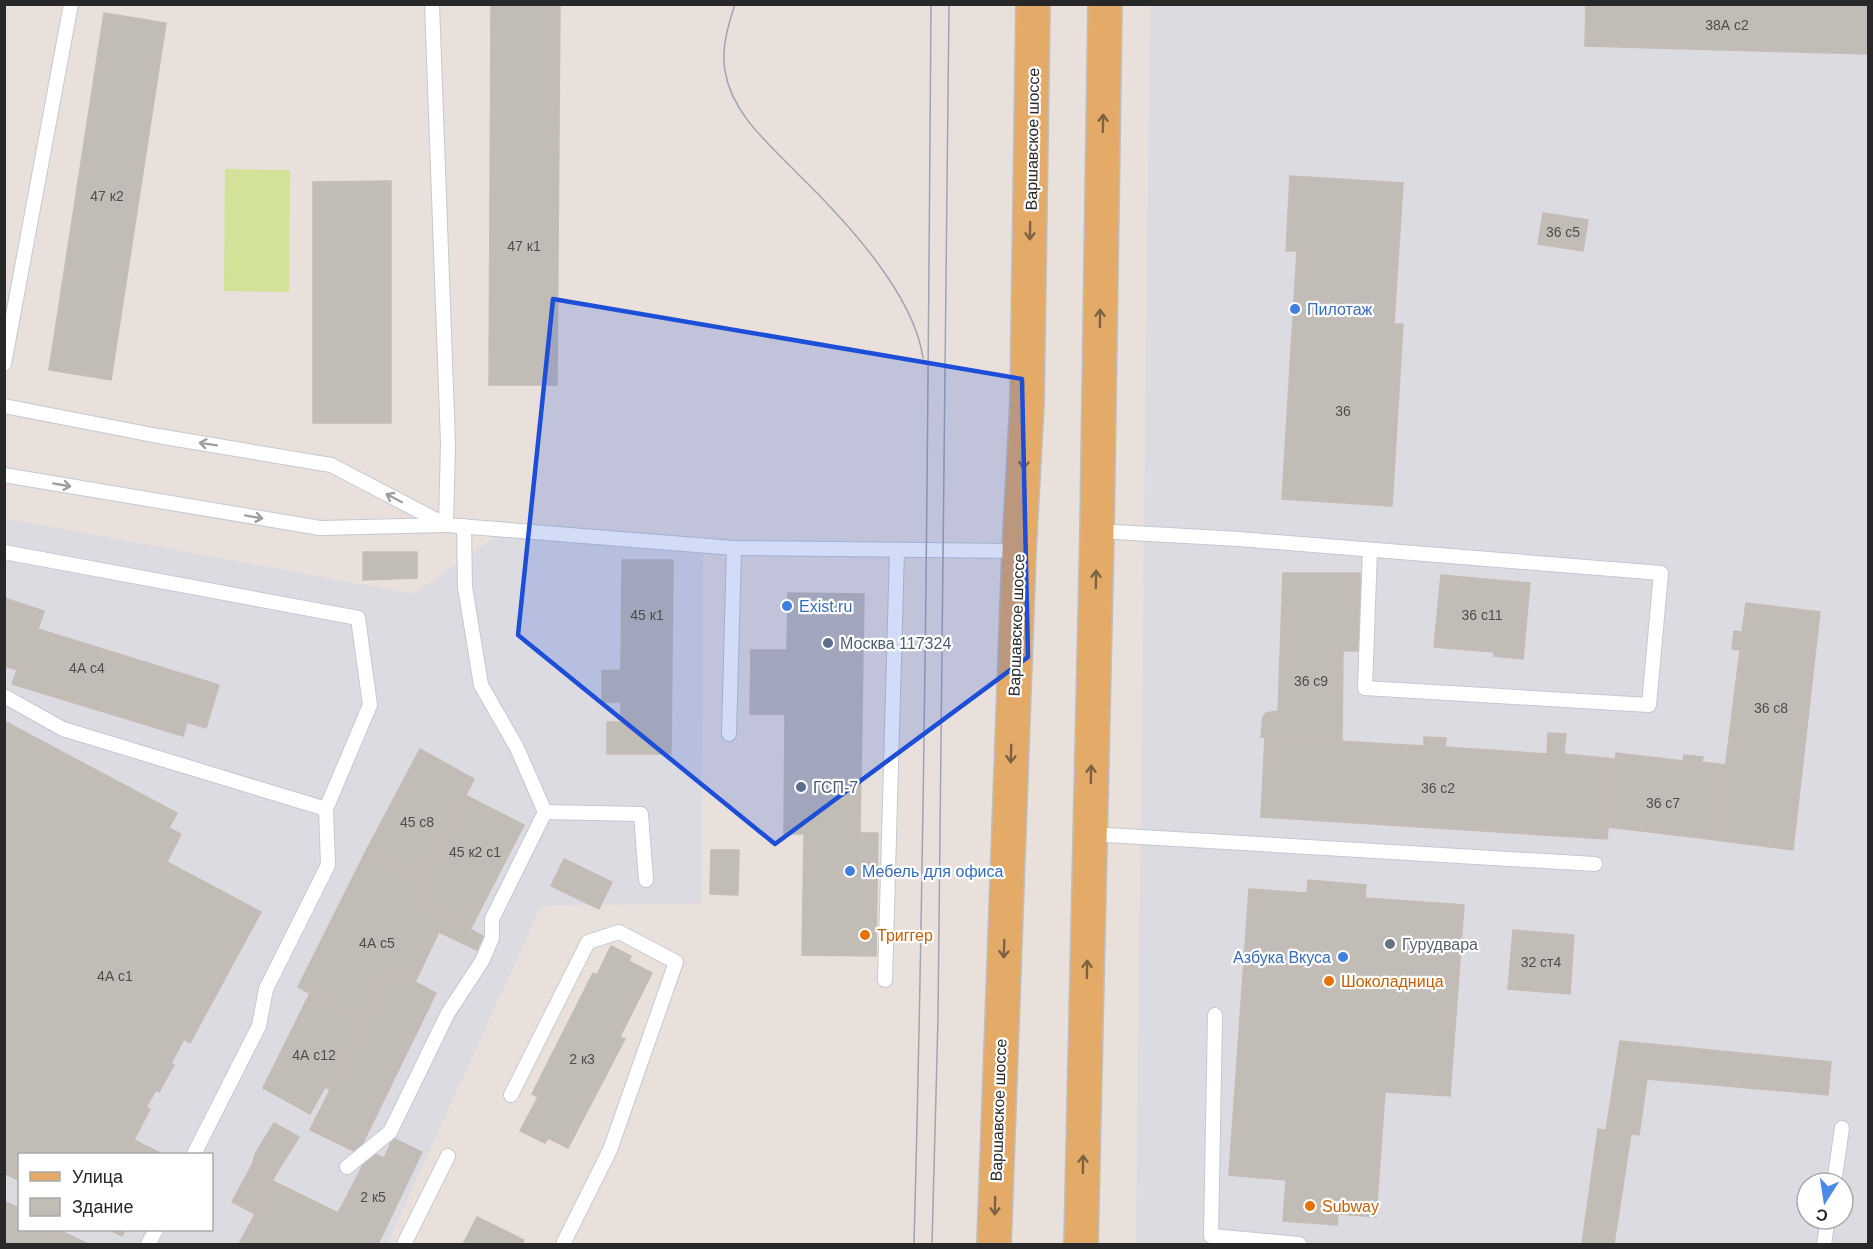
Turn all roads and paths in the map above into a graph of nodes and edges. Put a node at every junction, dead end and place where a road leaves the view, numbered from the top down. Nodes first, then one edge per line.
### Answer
1 (71, 4) edge
2 (432, 4) edge
3 (1034, 4) edge
4 (1105, 4) edge
5 (4, 364) edge
6 (4, 406) edge
7 (4, 475) edge
8 (446, 525) junction
9 (464, 526) junction
10 (1097, 531) junction
11 (734, 548) junction
12 (897, 550) junction
13 (1370, 550) junction
14 (1019, 551) junction
15 (4, 552) edge
16 (4, 696) edge
17 (729, 734) dead end
18 (326, 809) junction
19 (545, 812) junction
20 (1090, 834) junction
21 (1595, 864) dead end
22 (646, 880) dead end
23 (885, 980) dead end
24 (1215, 1015) dead end
25 (511, 1095) dead end
26 (1842, 1128) dead end
27 (195, 1153) edge
28 (448, 1156) dead end
29 (347, 1167) dead end
30 (1836, 1171) edge
31 (155, 1231) edge
32 (148, 1245) edge
33 (404, 1245) edge
34 (563, 1245) edge
35 (994, 1245) edge
36 (1081, 1245) edge
37 (1299, 1245) edge

1 - 5 lane
2 - 8 lane
3 -> 14 main road, Варшавское шоссе
10 -> 4 main road
8 -> 6 lane
7 -> 8 lane
8 - 9 lane
9 - 11 lane
9 - 19 lane
10 - 13 lane
20 -> 10 main road
11 - 12 lane
11 - 17 lane
12 - 14 lane
12 - 23 lane
13 - 13 lane
14 -> 35 main road, Варшавское шоссе
15 - 18 lane
16 - 18 lane
18 - 27 lane
19 - 22 lane
19 - 29 lane
20 - 21 lane
36 -> 20 main road
24 - 37 lane
25 - 34 lane
26 - 30 lane
28 - 33 lane
31 - 32 lane

